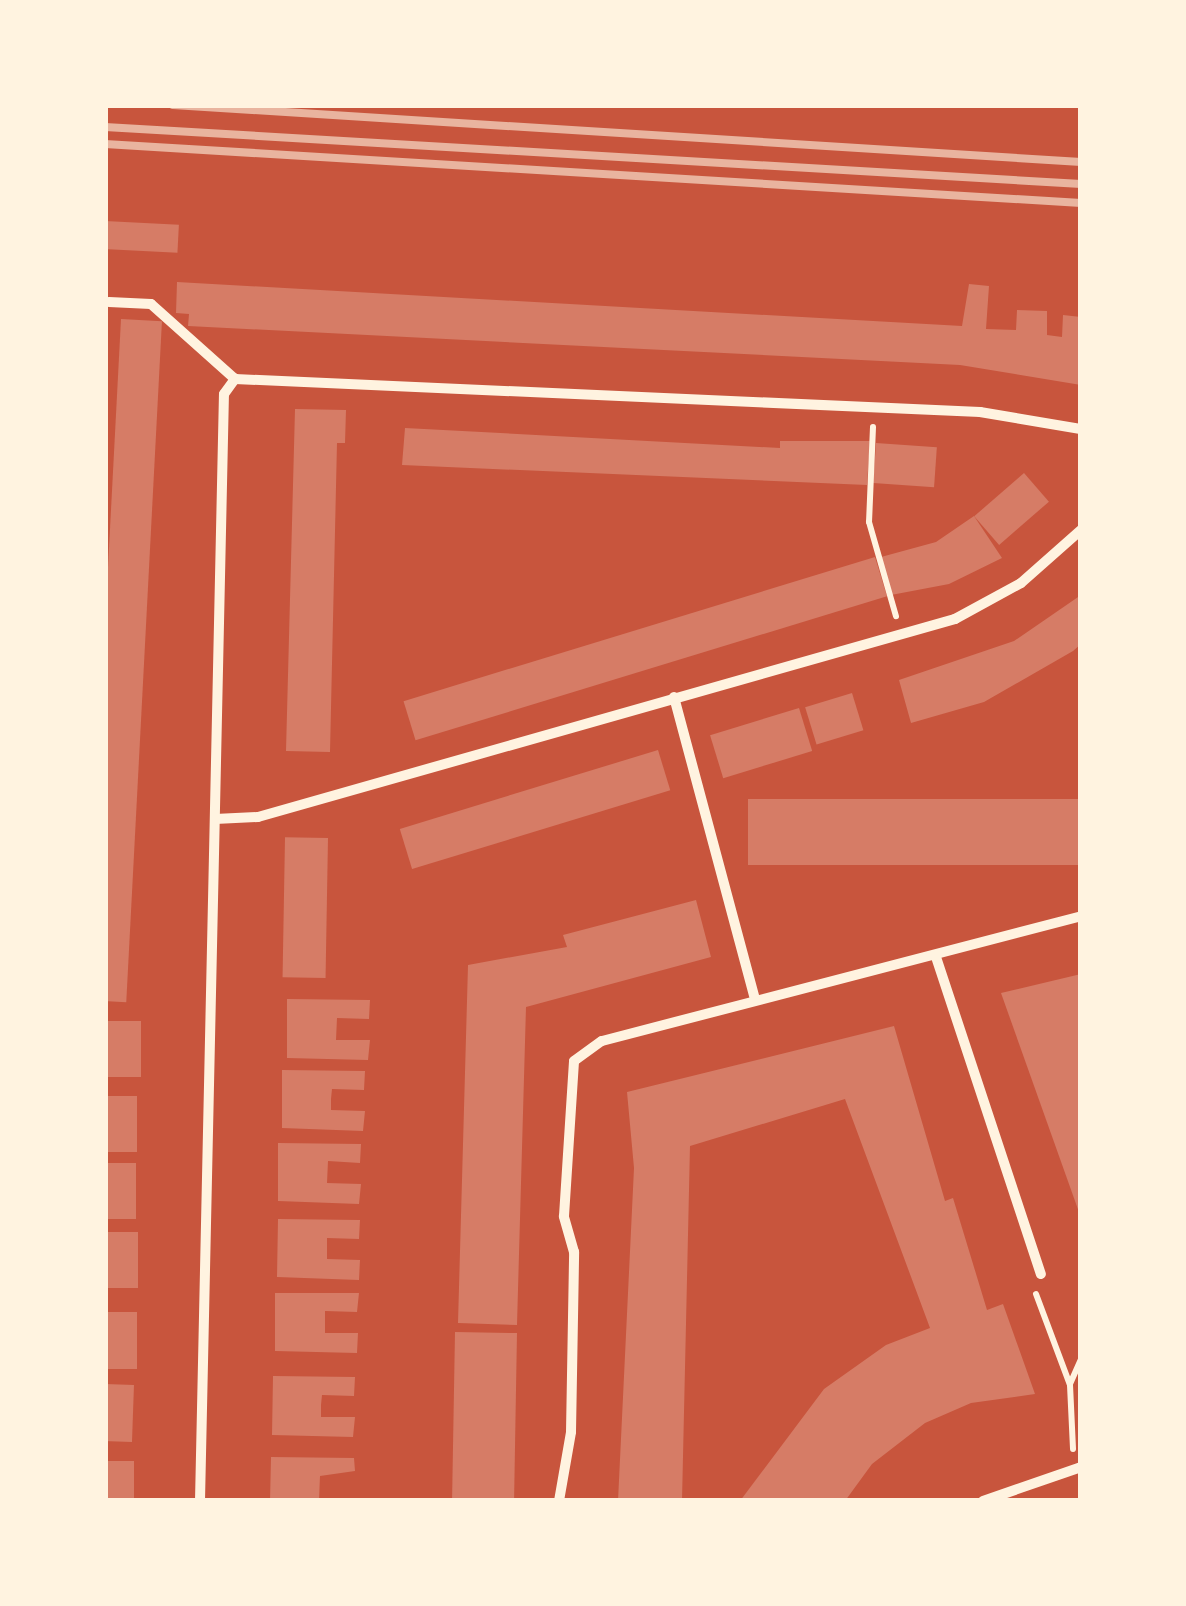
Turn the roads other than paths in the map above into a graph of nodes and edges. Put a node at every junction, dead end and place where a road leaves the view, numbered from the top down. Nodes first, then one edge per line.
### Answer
1 (109, 302) dead end
2 (235, 379) junction
3 (1081, 430) edge
4 (1081, 530) edge
5 (674, 697) junction
6 (215, 819) junction
7 (1081, 916) edge
8 (936, 957) junction
9 (754, 1000) junction
10 (1041, 1274) road end
11 (1078, 1468) edge
12 (200, 1501) edge
13 (559, 1501) edge
14 (983, 1501) edge

1 - 2 street
2 - 3 street
2 - 6 street
4 - 5 street
5 - 6 street
5 - 9 street
6 - 12 street
7 - 8 street
8 - 9 street
8 - 10 street
9 - 13 street
11 - 14 street

